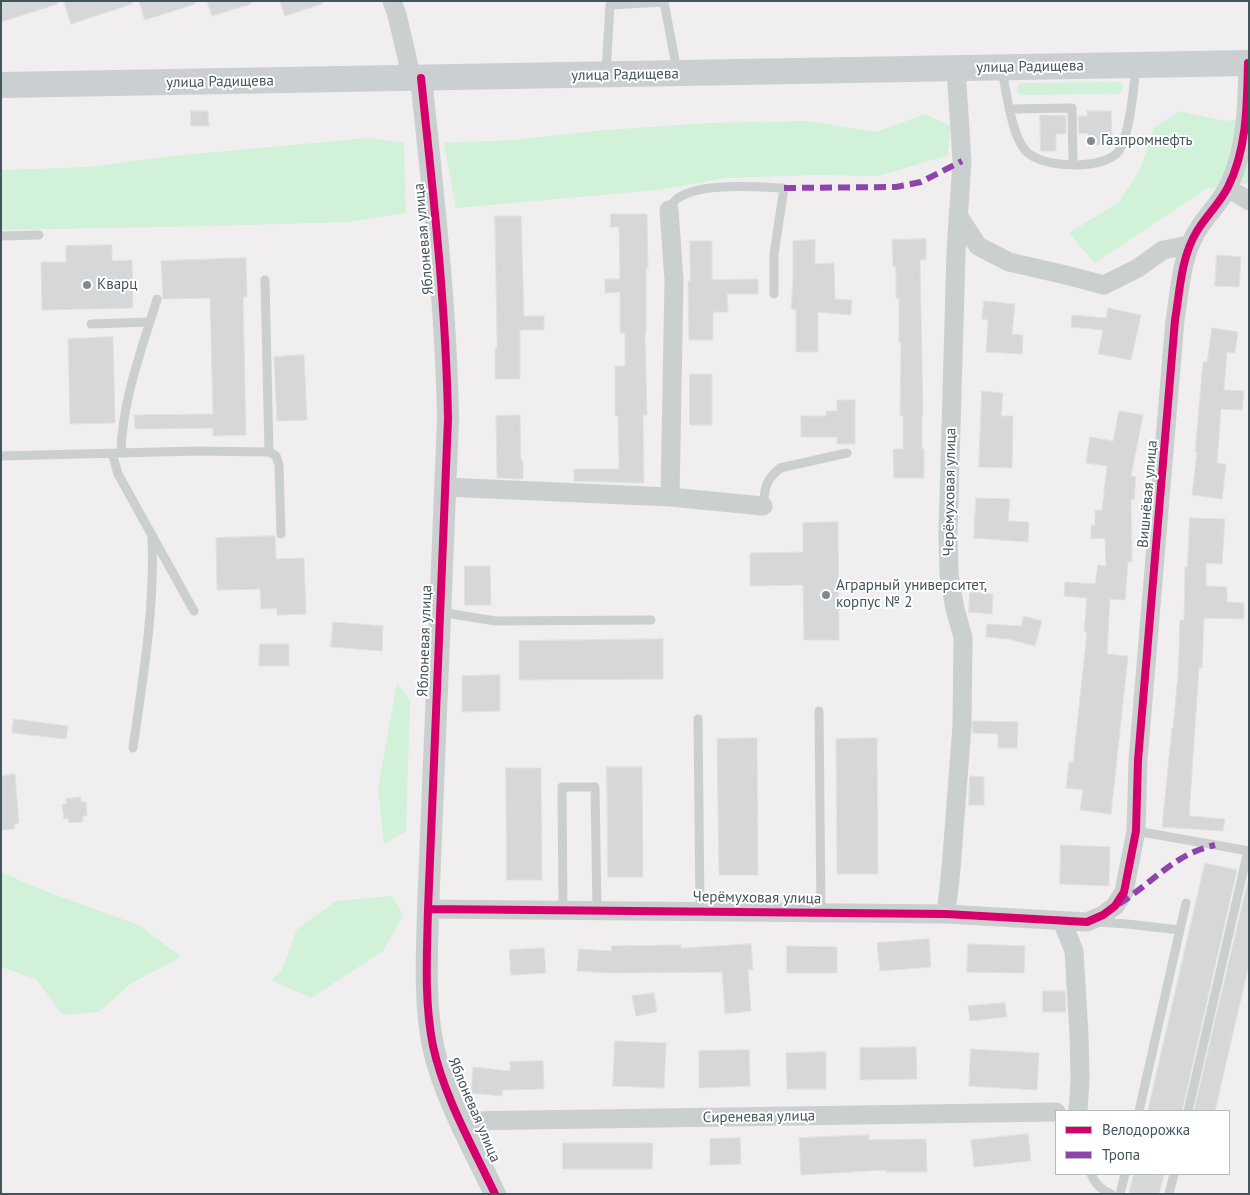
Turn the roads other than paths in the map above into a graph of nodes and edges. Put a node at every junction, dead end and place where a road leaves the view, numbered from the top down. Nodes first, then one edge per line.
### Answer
1 (392, 1) edge
2 (1248, 63) edge
3 (1136, 65) junction
4 (1002, 67) junction
5 (956, 68) junction
6 (678, 74) junction
7 (606, 76) junction
8 (416, 78) junction
9 (1, 85) edge
10 (1010, 109) junction
11 (1073, 165) junction
12 (1228, 188) junction
13 (1249, 201) edge
14 (669, 210) joint
15 (959, 217) junction
16 (39, 235) dead end
17 (1, 236) edge
18 (1189, 245) junction
19 (265, 280) dead end
20 (774, 294) dead end
21 (157, 299) dead end
22 (150, 322) junction
23 (91, 324) dead end
24 (270, 452) junction
25 (116, 453) junction
26 (847, 453) dead end
27 (1, 456) edge
28 (444, 487) junction
29 (670, 497) junction
30 (763, 506) joint
31 (281, 534) dead end
32 (152, 537) junction
33 (194, 611) dead end
34 (440, 612) junction
35 (651, 620) dead end
36 (819, 711) dead end
37 (698, 719) dead end
38 (134, 748) dead end
39 (1136, 831) junction
40 (1248, 851) edge
41 (1186, 903) dead end
42 (428, 909) junction
43 (563, 910) junction
44 (596, 910) junction
45 (700, 912) junction
46 (821, 913) junction
47 (946, 914) junction
48 (1062, 921) junction
49 (1087, 922) junction
50 (1180, 930) junction
51 (1078, 1110) edge
52 (1139, 1110) edge
53 (1188, 1110) edge
54 (1055, 1112) edge
55 (461, 1121) junction
56 (1091, 1175) edge
57 (1124, 1175) edge
58 (1174, 1175) edge
59 (495, 1194) edge
60 (1111, 1194) edge
61 (1120, 1194) edge
62 (1169, 1194) edge

1 - 8 street
2 - 3 main road, улица Радищева
2 - 12 street, Вишнёвая улица
3 - 4 main road, улица Радищева
3 - 11 lane
4 - 5 main road, улица Радищева
4 - 10 lane
5 - 6 main road, улица Радищева
5 - 15 street, Черёмуховая улица
6 - 7 main road, улица Радищева
6 - 7 lane
7 - 8 main road, улица Радищева
8 - 9 main road, улица Радищева
8 - 28 street, Яблоневая улица
10 - 11 lane
10 - 11 lane
12 - 13 street
12 - 18 street, Вишнёвая улица
14 - 20 lane
14 - 29 street
15 - 18 street
15 - 47 street, Черёмуховая улица
16 - 17 lane
18 - 39 street, Вишнёвая улица
19 - 24 lane
21 - 22 lane
22 - 23 lane
22 - 25 lane
24 - 25 lane
24 - 31 lane
25 - 27 lane
25 - 32 lane
26 - 30 lane
28 - 29 street
28 - 34 street, Яблоневая улица
29 - 30 street
32 - 33 lane
32 - 38 lane
34 - 35 lane
34 - 42 street, Яблоневая улица
36 - 46 lane
37 - 45 lane
39 - 40 lane
39 - 49 street, Вишнёвая улица
40 - 53 lane
41 - 50 lane
42 - 43 street, Черёмуховая улица
42 - 55 street, Яблоневая улица
43 - 44 street, Черёмуховая улица
43 - 44 lane
44 - 45 street, Черёмуховая улица
45 - 46 street, Черёмуховая улица
46 - 47 street, Черёмуховая улица
47 - 48 street, Черёмуховая улица
48 - 49 street, Черёмуховая улица
48 - 51 street
49 - 50 lane
50 - 52 lane
54 - 55 street, Сиреневая улица
55 - 59 street, Яблоневая улица
56 - 60 lane
57 - 61 lane
58 - 62 lane

